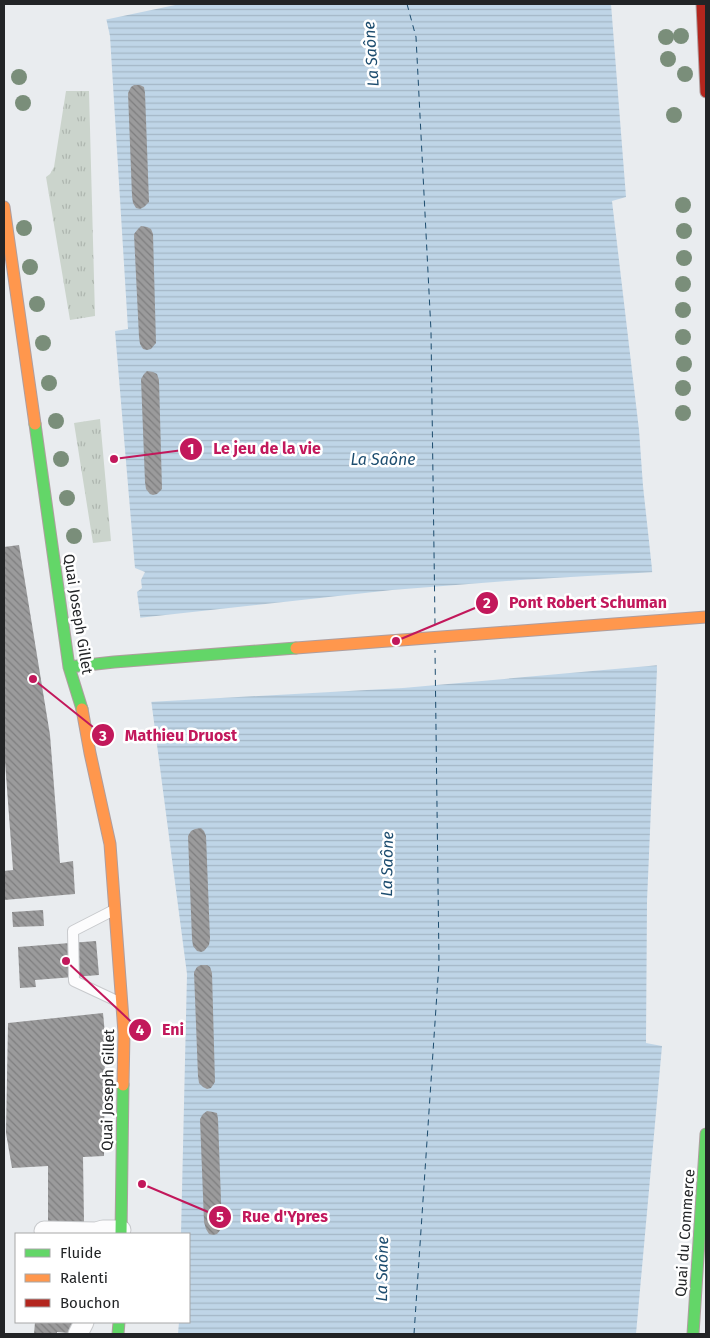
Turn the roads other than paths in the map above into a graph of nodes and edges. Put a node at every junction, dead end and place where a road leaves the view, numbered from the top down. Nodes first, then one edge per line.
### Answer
1 (702, 4) edge
2 (706, 92) edge
3 (4, 207) edge
4 (706, 617) edge
5 (69, 667) junction
6 (115, 909) junction
7 (122, 1003) junction
8 (706, 1134) edge
9 (44, 1231) dead end
10 (121, 1232) edge
11 (95, 1233) edge
12 (693, 1334) edge

1 - 2 main road
3 - 5 main road, Quai Joseph Gillet
4 - 5 main road
5 - 6 main road, Quai Joseph Gillet
6 - 7 main road, Quai Joseph Gillet
6 - 7 lane
7 - 10 main road, Quai Joseph Gillet
8 - 12 main road, Quai du Commerce
9 - 11 street
10 - 11 street

